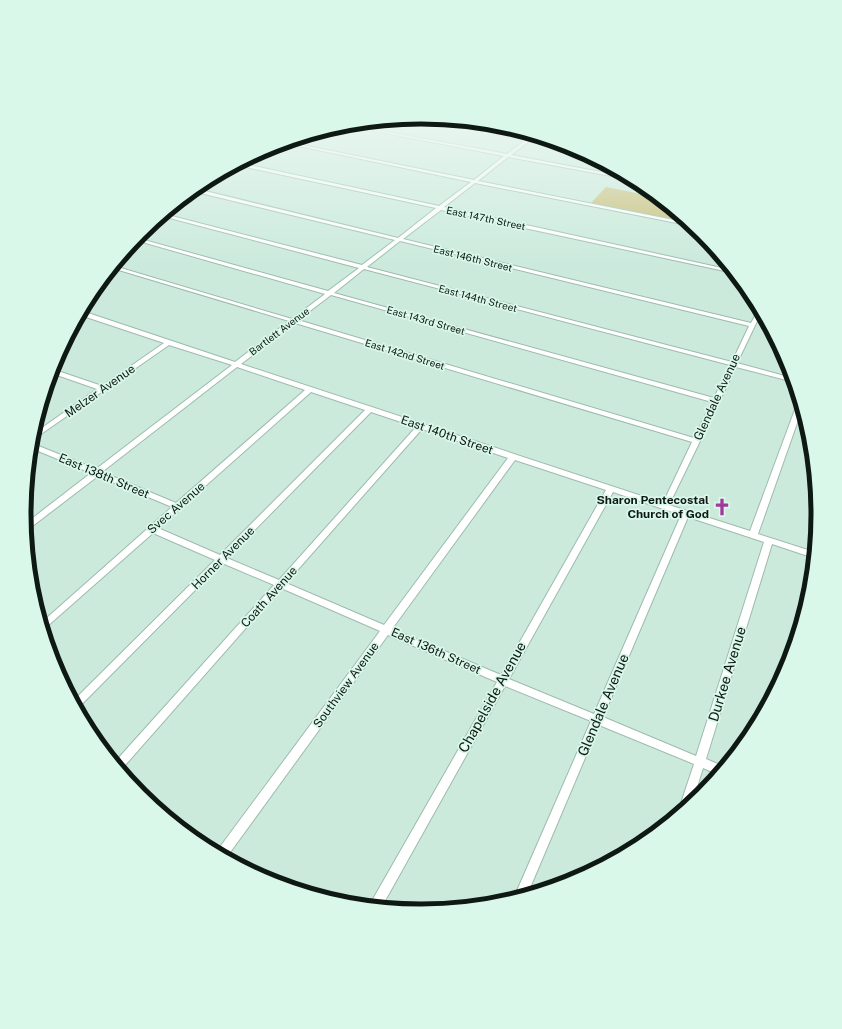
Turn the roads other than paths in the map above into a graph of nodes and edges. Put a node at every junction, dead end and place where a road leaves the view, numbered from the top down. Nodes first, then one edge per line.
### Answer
1 (264, 169) edge
2 (416, 169) edge
3 (490, 169) edge
4 (578, 169) edge
5 (613, 176) edge
6 (474, 181) junction
7 (202, 192) edge
8 (440, 208) junction
9 (169, 217) edge
10 (680, 223) edge
11 (398, 240) junction
12 (143, 241) edge
13 (362, 268) junction
14 (119, 269) edge
15 (725, 270) edge
16 (329, 293) junction
17 (86, 315) edge
18 (757, 316) edge
19 (292, 321) junction
20 (752, 325) junction
21 (169, 342) junction
22 (235, 365) junction
23 (732, 365) junction
24 (58, 373) edge
25 (786, 378) edge
26 (103, 389) junction
27 (310, 389) junction
28 (716, 401) junction
29 (370, 409) junction
30 (797, 412) edge
31 (421, 426) junction
32 (39, 434) edge
33 (697, 441) junction
34 (37, 447) edge
35 (513, 457) junction
36 (96, 472) junction
37 (611, 488) junction
38 (665, 506) junction
39 (178, 507) junction
40 (686, 513) junction
41 (31, 523) edge
42 (152, 530) junction
43 (753, 535) junction
44 (769, 540) junction
45 (809, 553) edge
46 (222, 559) junction
47 (281, 584) junction
48 (47, 623) edge
49 (387, 629) junction
50 (502, 680) junction
51 (79, 701) edge
52 (596, 719) junction
53 (700, 762) junction
54 (121, 763) edge
55 (717, 769) edge
56 (688, 798) edge
57 (224, 851) edge
58 (523, 891) edge
59 (378, 902) edge

1 - 8 street, East 147th Street
2 - 6 street
3 - 6 street, Bartlett Avenue
4 - 5 street
6 - 8 street, Bartlett Avenue
6 - 10 street
7 - 11 street, East 146th Street
8 - 11 street, Bartlett Avenue
8 - 15 street, East 147th Street
9 - 13 street, East 144th Street
11 - 13 street, Bartlett Avenue
11 - 20 street, East 146th Street
12 - 16 street, East 143rd Street
13 - 16 street, Bartlett Avenue
13 - 23 street, East 144th Street
14 - 19 street, East 142nd Street
16 - 19 street, Bartlett Avenue
16 - 28 street, East 143rd Street
17 - 21 street, East 140th Street
18 - 20 street, Glendale Avenue
19 - 22 street, Bartlett Avenue
19 - 33 street, East 142nd Street
20 - 23 street, Glendale Avenue
21 - 22 street, East 140th Street
21 - 26 street, Melzer Avenue
22 - 27 street, East 140th Street
22 - 36 street, Bartlett Avenue
23 - 25 street, East 144th Street
23 - 28 street, Glendale Avenue
24 - 26 street
26 - 32 street, Melzer Avenue
27 - 29 street, East 140th Street
27 - 39 street, Svec Avenue
28 - 33 street, Glendale Avenue
29 - 31 street, East 140th Street
29 - 46 street, Horner Avenue
30 - 43 street
31 - 35 street, East 140th Street
31 - 47 street, Coath Avenue
33 - 38 street, Glendale Avenue
34 - 36 street, East 138th Street
35 - 37 street, East 140th Street
35 - 49 street, Southview Avenue
36 - 39 street, East 138th Street
36 - 41 street, Bartlett Avenue
37 - 38 street, East 140th Street
37 - 50 street, Chapelside Avenue
38 - 40 street, East 140th Street
39 - 42 street, Svec Avenue
40 - 43 street, East 140th Street
40 - 52 street, Glendale Avenue
42 - 46 street, East 136th Street
42 - 48 street, Svec Avenue
43 - 44 street, East 140th Street
44 - 45 street, East 140th Street
44 - 53 street, Durkee Avenue
46 - 47 street, East 136th Street
46 - 51 street, Horner Avenue
47 - 49 street, East 136th Street
47 - 54 street, Coath Avenue
49 - 50 street, East 136th Street
49 - 57 street, Southview Avenue
50 - 52 street, East 136th Street
50 - 59 street, Chapelside Avenue
52 - 53 street, East 136th Street
52 - 58 street, Glendale Avenue
53 - 55 street, East 136th Street
53 - 56 street, Durkee Avenue

